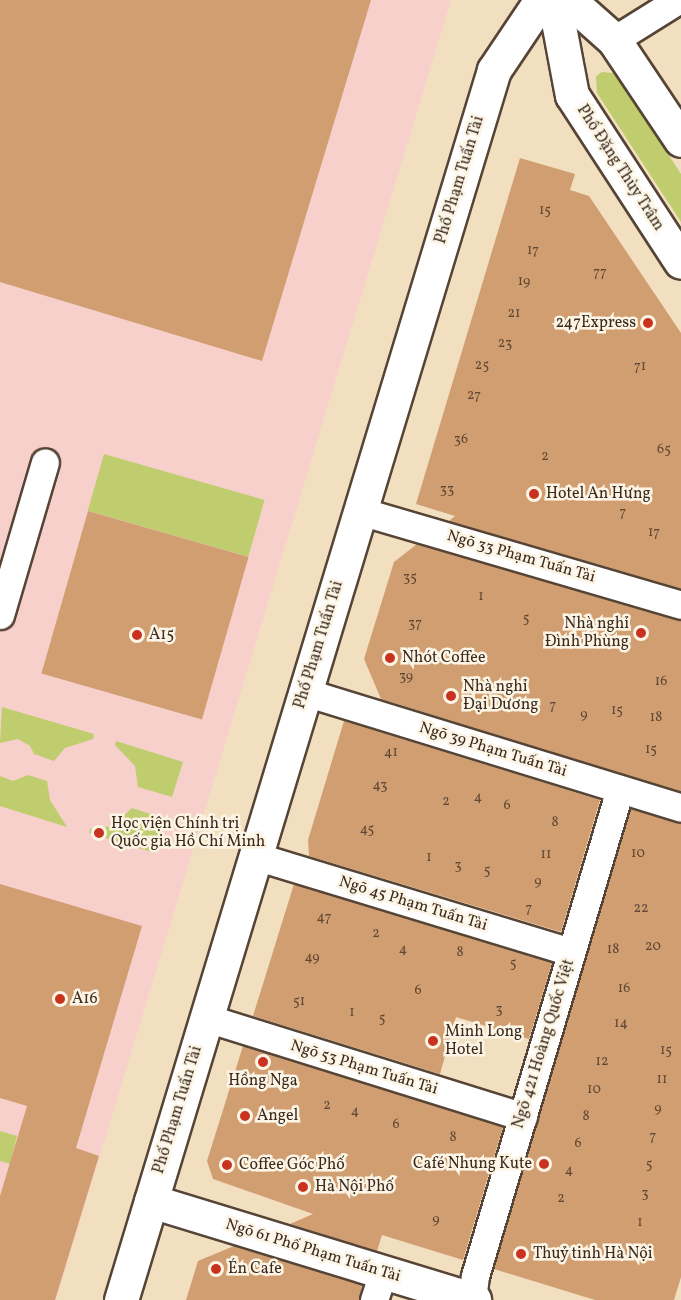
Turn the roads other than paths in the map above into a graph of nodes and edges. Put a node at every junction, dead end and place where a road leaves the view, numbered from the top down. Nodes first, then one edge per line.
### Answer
1 (541, 0) edge
2 (554, 0) edge
3 (569, 0) edge
4 (678, 0) edge
5 (614, 40) junction
6 (681, 140) edge
7 (681, 262) edge
8 (45, 462) dead end
9 (360, 511) junction
10 (681, 604) edge
11 (0, 615) edge
12 (305, 692) junction
13 (620, 789) junction
14 (681, 808) edge
15 (255, 856) junction
16 (572, 952) junction
17 (206, 1018) junction
18 (523, 1116) junction
19 (151, 1201) junction
20 (379, 1286) edge
21 (121, 1300) edge
22 (473, 1300) edge

1 - 9 street, Phố Phạm Tuấn Tài
2 - 7 street, Phố Đặng Thùy Trâm
3 - 5 street
4 - 5 lane
5 - 6 street
8 - 11 lane
9 - 10 lane, Ngõ 33 Phạm Tuấn Tài
9 - 12 street, Phố Phạm Tuấn Tài
12 - 13 lane, Ngõ 39 Phạm Tuấn Tài
12 - 15 street, Phố Phạm Tuấn Tài
13 - 14 lane, Ngõ 39 Phạm Tuấn Tài
13 - 16 lane, Ngõ 421 Hoàng Quốc Việt
15 - 16 lane, Ngõ 45 Phạm Tuấn Tài
15 - 17 street, Phố Phạm Tuấn Tài
16 - 18 lane, Ngõ 421 Hoàng Quốc Việt
17 - 18 lane, Ngõ 53 Phạm Tuấn Tài
17 - 19 street, Phố Phạm Tuấn Tài
18 - 22 lane, Ngõ 421 Hoàng Quốc Việt
19 - 20 street, Ngõ 61 Phố Phạm Tuấn Tài
19 - 21 street, Phố Phạm Tuấn Tài
20 - 22 street, Ngõ 61 Phố Phạm Tuấn Tài

